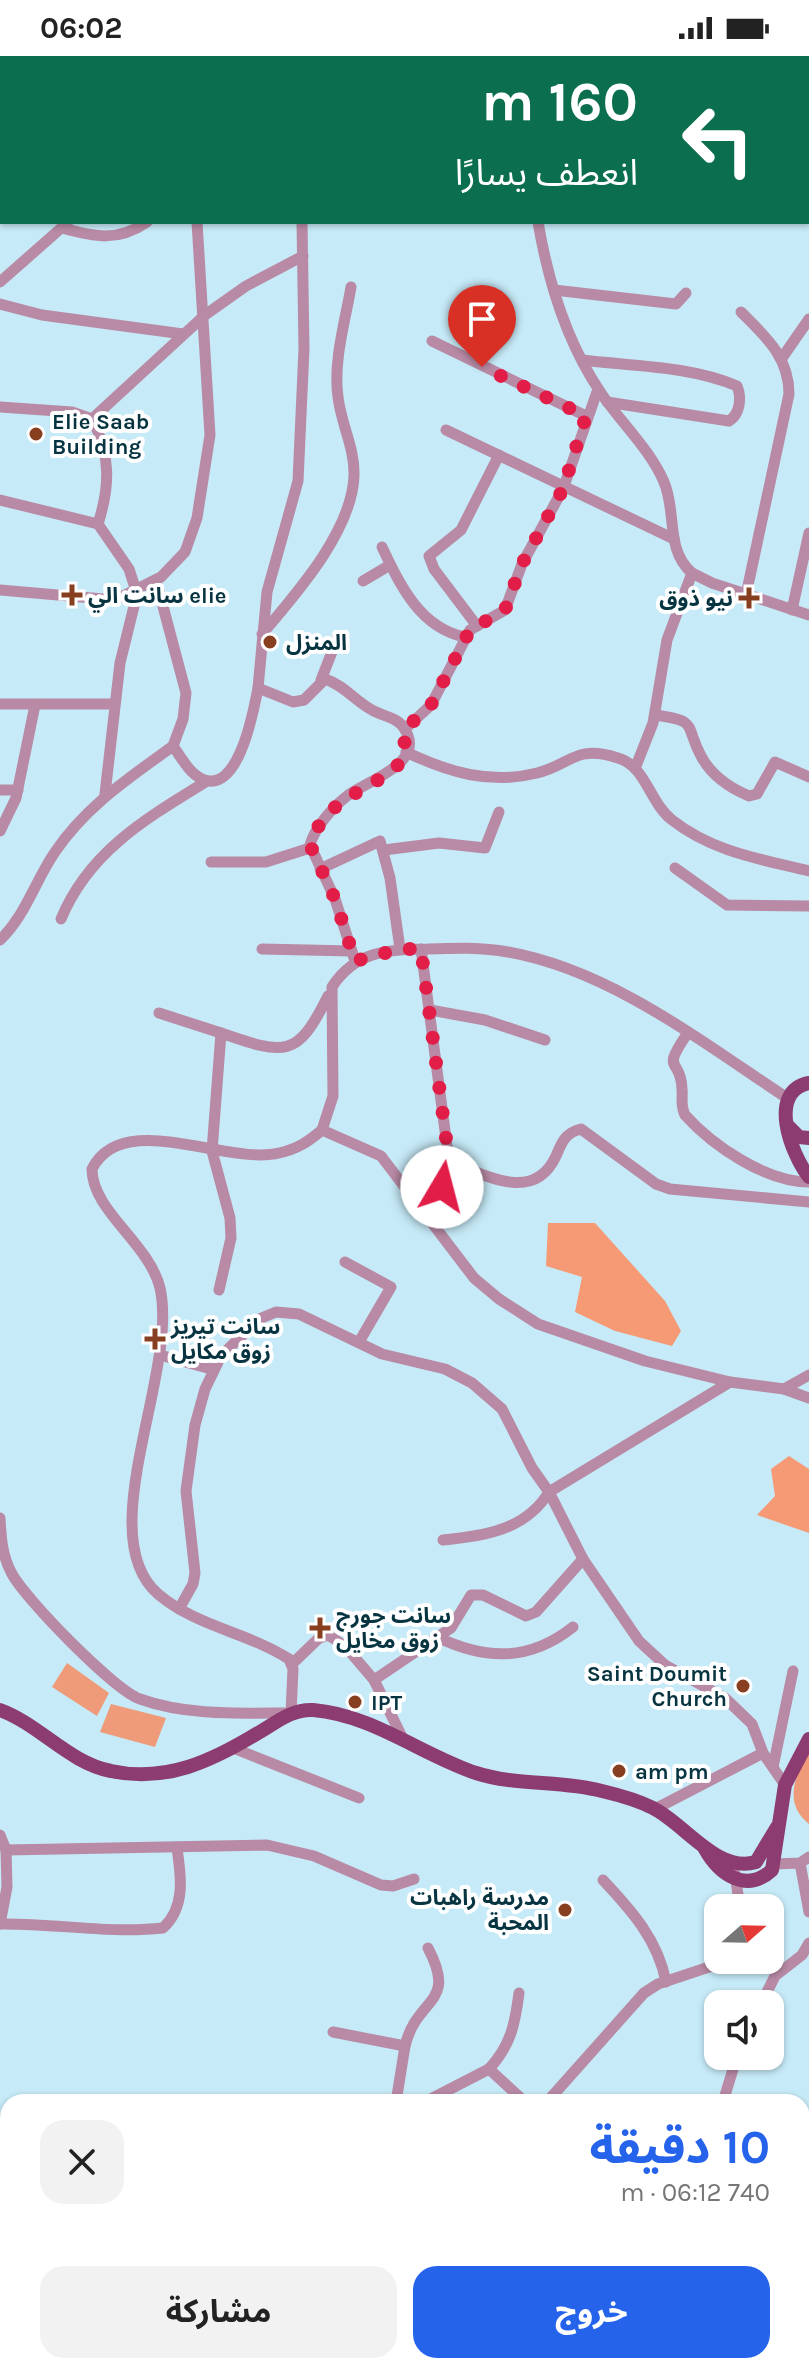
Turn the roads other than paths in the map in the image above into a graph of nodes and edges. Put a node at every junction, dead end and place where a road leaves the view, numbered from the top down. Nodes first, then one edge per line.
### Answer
1 (143, 224) edge
2 (197, 224) edge
3 (302, 224) edge
4 (538, 224) edge
5 (65, 225) edge
6 (303, 256) junction
7 (0, 282) edge
8 (351, 287) dead end
9 (554, 290) junction
10 (686, 293) dead end
11 (0, 304) edge
12 (741, 312) dead end
13 (205, 315) junction
14 (809, 319) edge
15 (183, 334) junction
16 (432, 341) dead end
17 (782, 358) junction
18 (582, 360) junction
19 (598, 389) junction
20 (607, 402) junction
21 (0, 407) edge
22 (586, 416) junction
23 (92, 419) junction
24 (446, 430) dead end
25 (499, 455) junction
26 (563, 489) junction
27 (0, 500) edge
28 (98, 524) junction
29 (809, 533) edge
30 (674, 539) junction
31 (382, 547) dead end
32 (390, 565) junction
33 (692, 573) junction
34 (156, 580) junction
35 (363, 581) dead end
36 (137, 588) junction
37 (0, 590) edge
38 (746, 595) junction
39 (792, 610) junction
40 (809, 615) edge
41 (477, 626) junction
42 (262, 635) junction
43 (465, 637) junction
44 (337, 639) dead end
45 (321, 680) junction
46 (258, 688) junction
47 (0, 704) edge
48 (114, 704) junction
49 (35, 705) junction
50 (655, 715) junction
51 (405, 729) junction
52 (173, 746) junction
53 (406, 752) junction
54 (636, 766) junction
55 (809, 777) edge
56 (207, 781) junction
57 (0, 790) edge
58 (18, 790) junction
59 (105, 794) junction
60 (499, 812) dead end
61 (0, 831) edge
62 (310, 848) junction
63 (384, 850) junction
64 (211, 862) dead end
65 (675, 868) dead end
66 (320, 869) junction
67 (809, 871) edge
68 (809, 906) edge
69 (61, 919) dead end
70 (0, 940) edge
71 (262, 949) dead end
72 (400, 949) junction
73 (421, 949) junction
74 (354, 956) junction
75 (332, 987) junction
76 (430, 1010) junction
77 (159, 1013) dead end
78 (221, 1033) junction
79 (687, 1034) junction
80 (545, 1040) dead end
81 (809, 1083) edge
82 (787, 1098) junction
83 (787, 1125) junction
84 (322, 1130) junction
85 (809, 1138) edge
86 (212, 1151) junction
87 (449, 1161) junction
88 (809, 1180) edge
89 (809, 1202) edge
90 (437, 1229) junction
91 (345, 1262) dead end
92 (219, 1290) dead end
93 (359, 1342) junction
94 (160, 1355) junction
95 (211, 1369) junction
96 (809, 1375) edge
97 (730, 1382) junction
98 (784, 1389) junction
99 (809, 1398) edge
100 (549, 1492) junction
101 (0, 1518) edge
102 (443, 1540) dead end
103 (583, 1559) junction
104 (179, 1609) junction
105 (573, 1627) dead end
106 (437, 1637) junction
107 (292, 1664) junction
108 (793, 1671) dead end
109 (374, 1680) junction
110 (0, 1710) edge
111 (291, 1713) junction
112 (0, 1718) edge
113 (17, 1719) junction
114 (403, 1739) junction
115 (809, 1739) edge
116 (233, 1748) junction
117 (763, 1753) junction
118 (773, 1767) junction
119 (785, 1785) junction
120 (359, 1798) dead end
121 (655, 1809) junction
122 (777, 1827) junction
123 (0, 1835) edge
124 (177, 1848) junction
125 (6, 1850) junction
126 (804, 1860) edge
127 (775, 1864) junction
128 (736, 1872) junction
129 (414, 1879) dead end
130 (603, 1880) dead end
131 (738, 1894) edge
132 (809, 1912) edge
133 (0, 1924) edge
134 (809, 1943) edge
135 (428, 1948) dead end
136 (704, 1969) edge
137 (666, 1982) junction
138 (768, 1990) edge
139 (519, 1993) dead end
140 (333, 2032) dead end
141 (405, 2046) junction
142 (489, 2069) junction
143 (733, 2070) edge
144 (397, 2094) edge
145 (443, 2094) edge
146 (516, 2094) edge
147 (554, 2094) edge
148 (725, 2094) edge

1 - 5 street
2 - 13 street
3 - 6 street
4 - 9 street
5 - 7 street
6 - 13 street
6 - 42 street
8 - 42 street
9 - 10 street
9 - 18 street
11 - 15 street
12 - 17 street
13 - 15 street
13 - 34 street
14 - 17 street
15 - 23 street
16 - 22 street
17 - 38 street
18 - 19 street
18 - 20 street
19 - 20 street
19 - 22 street
20 - 30 street
21 - 23 street
22 - 26 street
23 - 28 street
24 - 25 street
25 - 26 street
25 - 41 street
26 - 30 street
26 - 41 street
27 - 28 street
28 - 36 street
29 - 39 street
30 - 33 street
31 - 32 street
32 - 35 street
32 - 43 street
33 - 38 street
33 - 50 street
34 - 36 street
34 - 52 street
36 - 37 street
36 - 48 street
38 - 39 street
39 - 40 street
41 - 43 street
42 - 46 street
43 - 51 street
44 - 45 street
45 - 46 street
45 - 51 street
46 - 56 street
47 - 49 street
48 - 49 street
48 - 59 street
49 - 58 street
50 - 54 street
50 - 55 street
51 - 53 street
52 - 56 street
52 - 59 street
53 - 54 street
53 - 62 street
54 - 67 street
56 - 69 street
57 - 58 street
58 - 61 street
59 - 70 street
60 - 63 street
62 - 64 street
62 - 66 street
63 - 66 street
63 - 72 street
65 - 68 street
66 - 74 street
71 - 74 street
72 - 73 street
72 - 74 street
73 - 76 street
73 - 79 street
74 - 75 street
75 - 78 street
75 - 84 street
76 - 80 street
76 - 87 street
77 - 78 street
78 - 86 street
79 - 82 street
79 - 88 street
81 - 82 main road
82 - 83 main road
83 - 85 main road
83 - 88 main road
84 - 86 street
84 - 90 street
86 - 92 street
86 - 94 street
87 - 89 street
87 - 90 street
90 - 97 street
91 - 93 street
93 - 95 street
93 - 100 street
94 - 95 street
94 - 104 street
95 - 104 street
96 - 98 street
97 - 98 street
97 - 100 street
98 - 99 street
100 - 102 street
100 - 103 street
101 - 111 street
103 - 106 street
103 - 117 street
104 - 107 street
105 - 106 street
106 - 109 street
107 - 109 street
107 - 111 street
108 - 118 street
109 - 114 street
110 - 113 main road
111 - 114 main road
111 - 116 main road
112 - 113 main road
113 - 116 main road
114 - 121 main road
115 - 119 main road
116 - 120 street
117 - 118 street
117 - 121 street
118 - 119 street
119 - 122 main road
121 - 128 main road
122 - 127 main road
122 - 128 main road
123 - 125 street
124 - 125 street
124 - 129 street
124 - 133 street
125 - 133 street
126 - 127 street
126 - 132 street
127 - 128 main road
128 - 131 street
130 - 137 street
134 - 138 street
135 - 141 street
136 - 137 street
137 - 147 street
139 - 142 street
140 - 141 street
141 - 144 street
142 - 145 street
142 - 146 street
143 - 148 street

